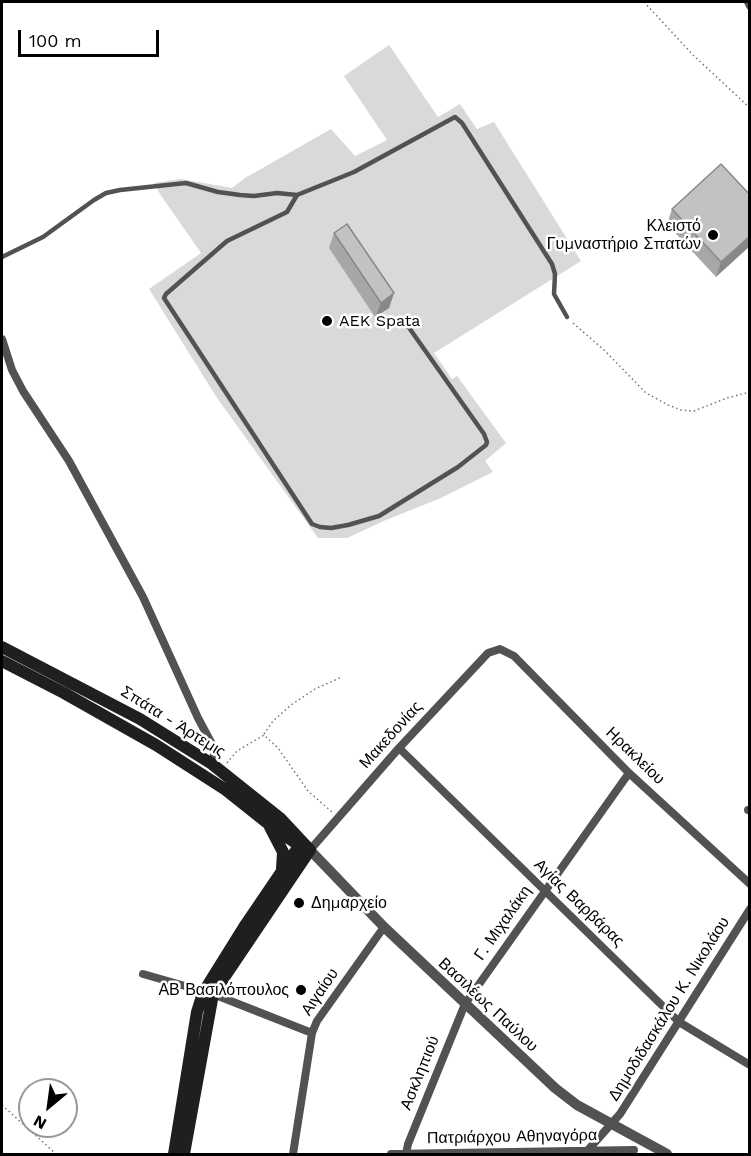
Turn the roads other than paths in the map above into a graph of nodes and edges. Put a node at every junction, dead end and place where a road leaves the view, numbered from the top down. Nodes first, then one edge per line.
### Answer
1 (748, 2) edge
2 (750, 6) edge
3 (297, 195) junction
4 (2, 257) edge
5 (567, 316) road end
6 (405, 322) dead end
7 (2, 339) edge
8 (2, 647) edge
9 (500, 649) joint
10 (2, 661) edge
11 (399, 748) junction
12 (216, 767) junction
13 (629, 773) junction
14 (270, 825) junction
15 (305, 848) junction
16 (282, 872) junction
17 (750, 884) edge
18 (544, 891) junction
19 (750, 909) edge
20 (384, 927) junction
21 (143, 974) dead end
22 (208, 993) junction
23 (465, 1004) junction
24 (679, 1022) junction
25 (312, 1034) junction
26 (750, 1065) edge
27 (612, 1125) junction
28 (636, 1148) edge
29 (588, 1150) junction
30 (517, 1153) edge
31 (406, 1154) edge
32 (174, 1155) edge
33 (184, 1155) edge
34 (292, 1155) edge
35 (391, 1155) edge
36 (667, 1155) edge

1 - 2 street
3 - 4 lane
3 - 5 lane
3 - 6 lane
7 - 12 street
8 - 12 main road, Σπάτα - Άρτεμις
9 - 11 street, Μακεδονίας
9 - 13 street, Ηρακλείου
10 - 14 main road, Σπάτα - Άρτεμις
11 - 15 street, Μακεδονίας
11 - 18 street, Αγίας Βαρβάρας
12 - 15 main road, Σπάτα - Άρτεμις
13 - 17 street, Ηρακλείου
13 - 18 street, Γ. Μιχαλάκη
14 - 15 main road, Σπάτα - Άρτεμις
14 - 16 main road
15 - 16 main road
15 - 20 street, Βασιλέως Παύλου
15 - 22 main road
16 - 22 main road
18 - 23 street, Γ. Μιχαλάκη
18 - 24 street, Αγίας Βαρβάρας
19 - 24 street, Δημοδιδασκάλου Κ. Νικολάου
20 - 23 street, Βασιλέως Παύλου
20 - 25 street, Αιγαίου
21 - 22 street
22 - 25 street
22 - 32 main road
22 - 33 main road
23 - 27 street, Βασιλέως Παύλου
23 - 31 street, Ασκληπιού
24 - 26 street, Αγίας Βαρβάρας
24 - 27 street, Δημοδιδασκάλου Κ. Νικολάου
25 - 34 street, Αιγαίου
27 - 28 street, Βασιλέως Παύλου
27 - 29 street, Δημοδιδασκάλου Κ. Νικολάου
28 - 29 street, Πατριάρχου Αθηναγόρα
28 - 36 street, Βασιλέως Παύλου
29 - 30 street, Πατριάρχου Αθηναγόρα
30 - 31 street, Πατριάρχου Αθηναγόρα
31 - 35 street, Πατριάρχου Αθηναγόρα

